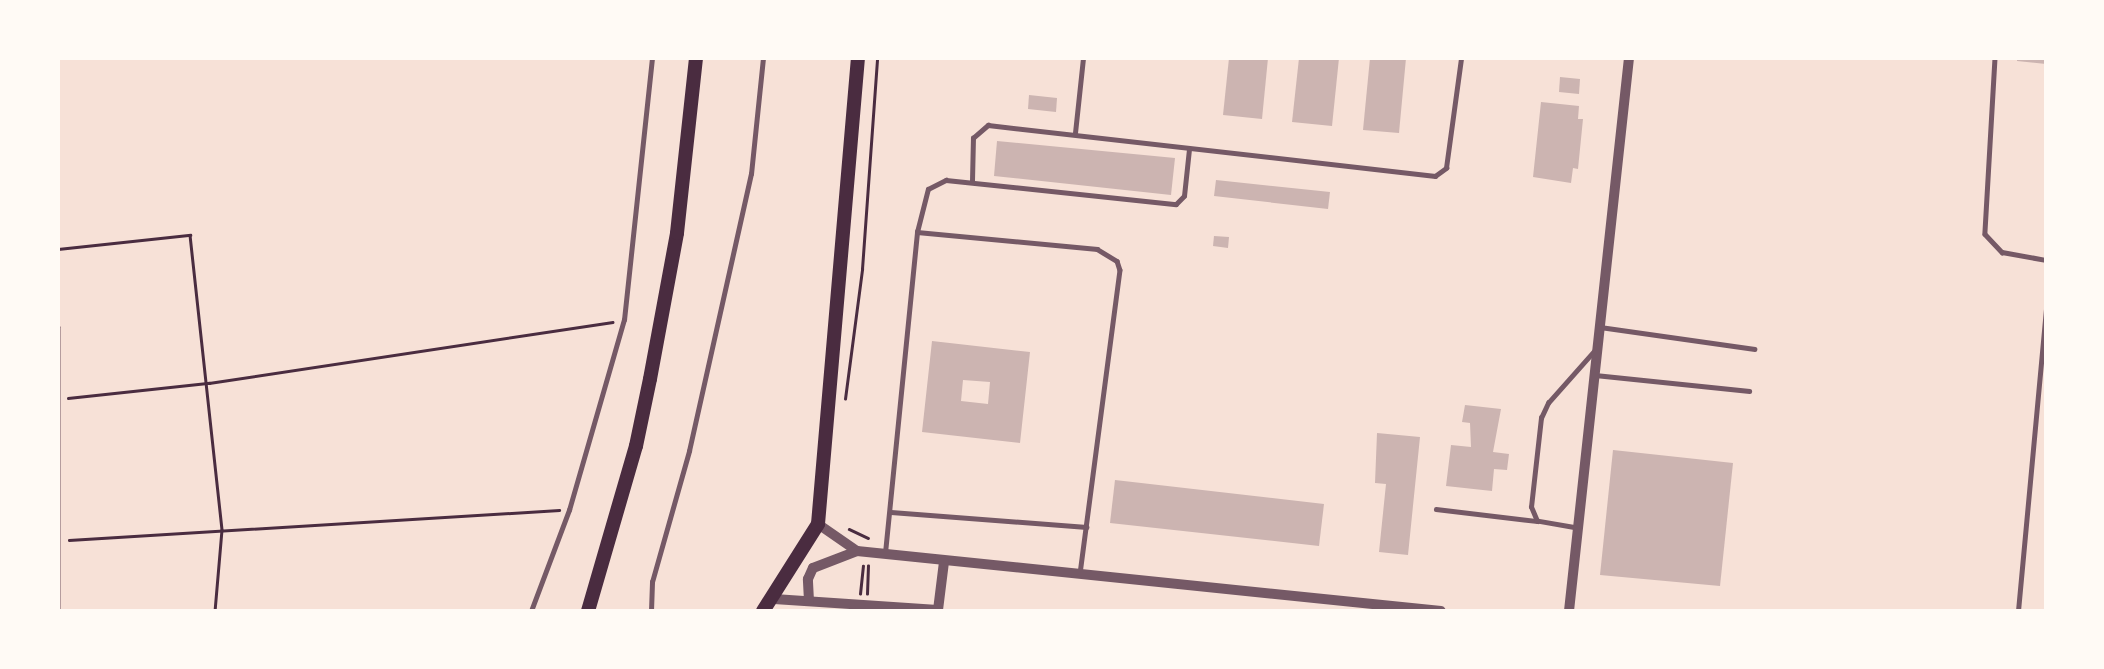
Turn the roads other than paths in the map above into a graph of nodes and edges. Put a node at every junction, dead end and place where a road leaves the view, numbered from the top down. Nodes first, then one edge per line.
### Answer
1 (652, 58) edge
2 (696, 58) edge
3 (763, 58) edge
4 (858, 58) edge
5 (1083, 58) edge
6 (1461, 58) edge
7 (1629, 58) edge
8 (1995, 58) edge
9 (1075, 133) junction
10 (1189, 149) junction
11 (972, 182) junction
12 (917, 232) junction
13 (2046, 260) edge
14 (2046, 307) edge
15 (58, 327) edge
16 (1599, 327) junction
17 (1597, 347) junction
18 (1754, 349) dead end
19 (1594, 374) junction
20 (1749, 391) dead end
21 (58, 400) edge
22 (1436, 509) dead end
23 (891, 512) junction
24 (1537, 521) junction
25 (818, 524) junction
26 (1086, 527) junction
27 (1578, 528) junction
28 (864, 552) junction
29 (885, 554) junction
30 (944, 562) junction
31 (1080, 573) junction
32 (774, 599) junction
33 (809, 601) junction
34 (58, 611) edge
35 (531, 611) edge
36 (588, 611) edge
37 (651, 611) edge
38 (763, 611) edge
39 (938, 611) edge
40 (1441, 611) edge
41 (1569, 611) edge
42 (2018, 611) edge

1 - 35 lane
2 - 36 main road
3 - 37 lane
4 - 25 main road
5 - 9 lane
6 - 10 lane
7 - 16 street
8 - 13 lane
9 - 10 lane
9 - 11 lane
10 - 11 lane
11 - 12 lane
12 - 23 lane
12 - 26 lane
14 - 42 lane
15 - 21 lane
16 - 17 street
16 - 18 lane
17 - 19 street
17 - 24 lane
19 - 20 lane
19 - 27 street
21 - 34 lane
22 - 24 lane
23 - 26 lane
23 - 29 lane
24 - 27 lane
25 - 28 street
25 - 32 main road
26 - 31 lane
27 - 41 street
28 - 29 street
28 - 33 street
29 - 30 street
30 - 31 street
30 - 39 street
31 - 40 street
32 - 33 street
32 - 38 main road
33 - 39 street

